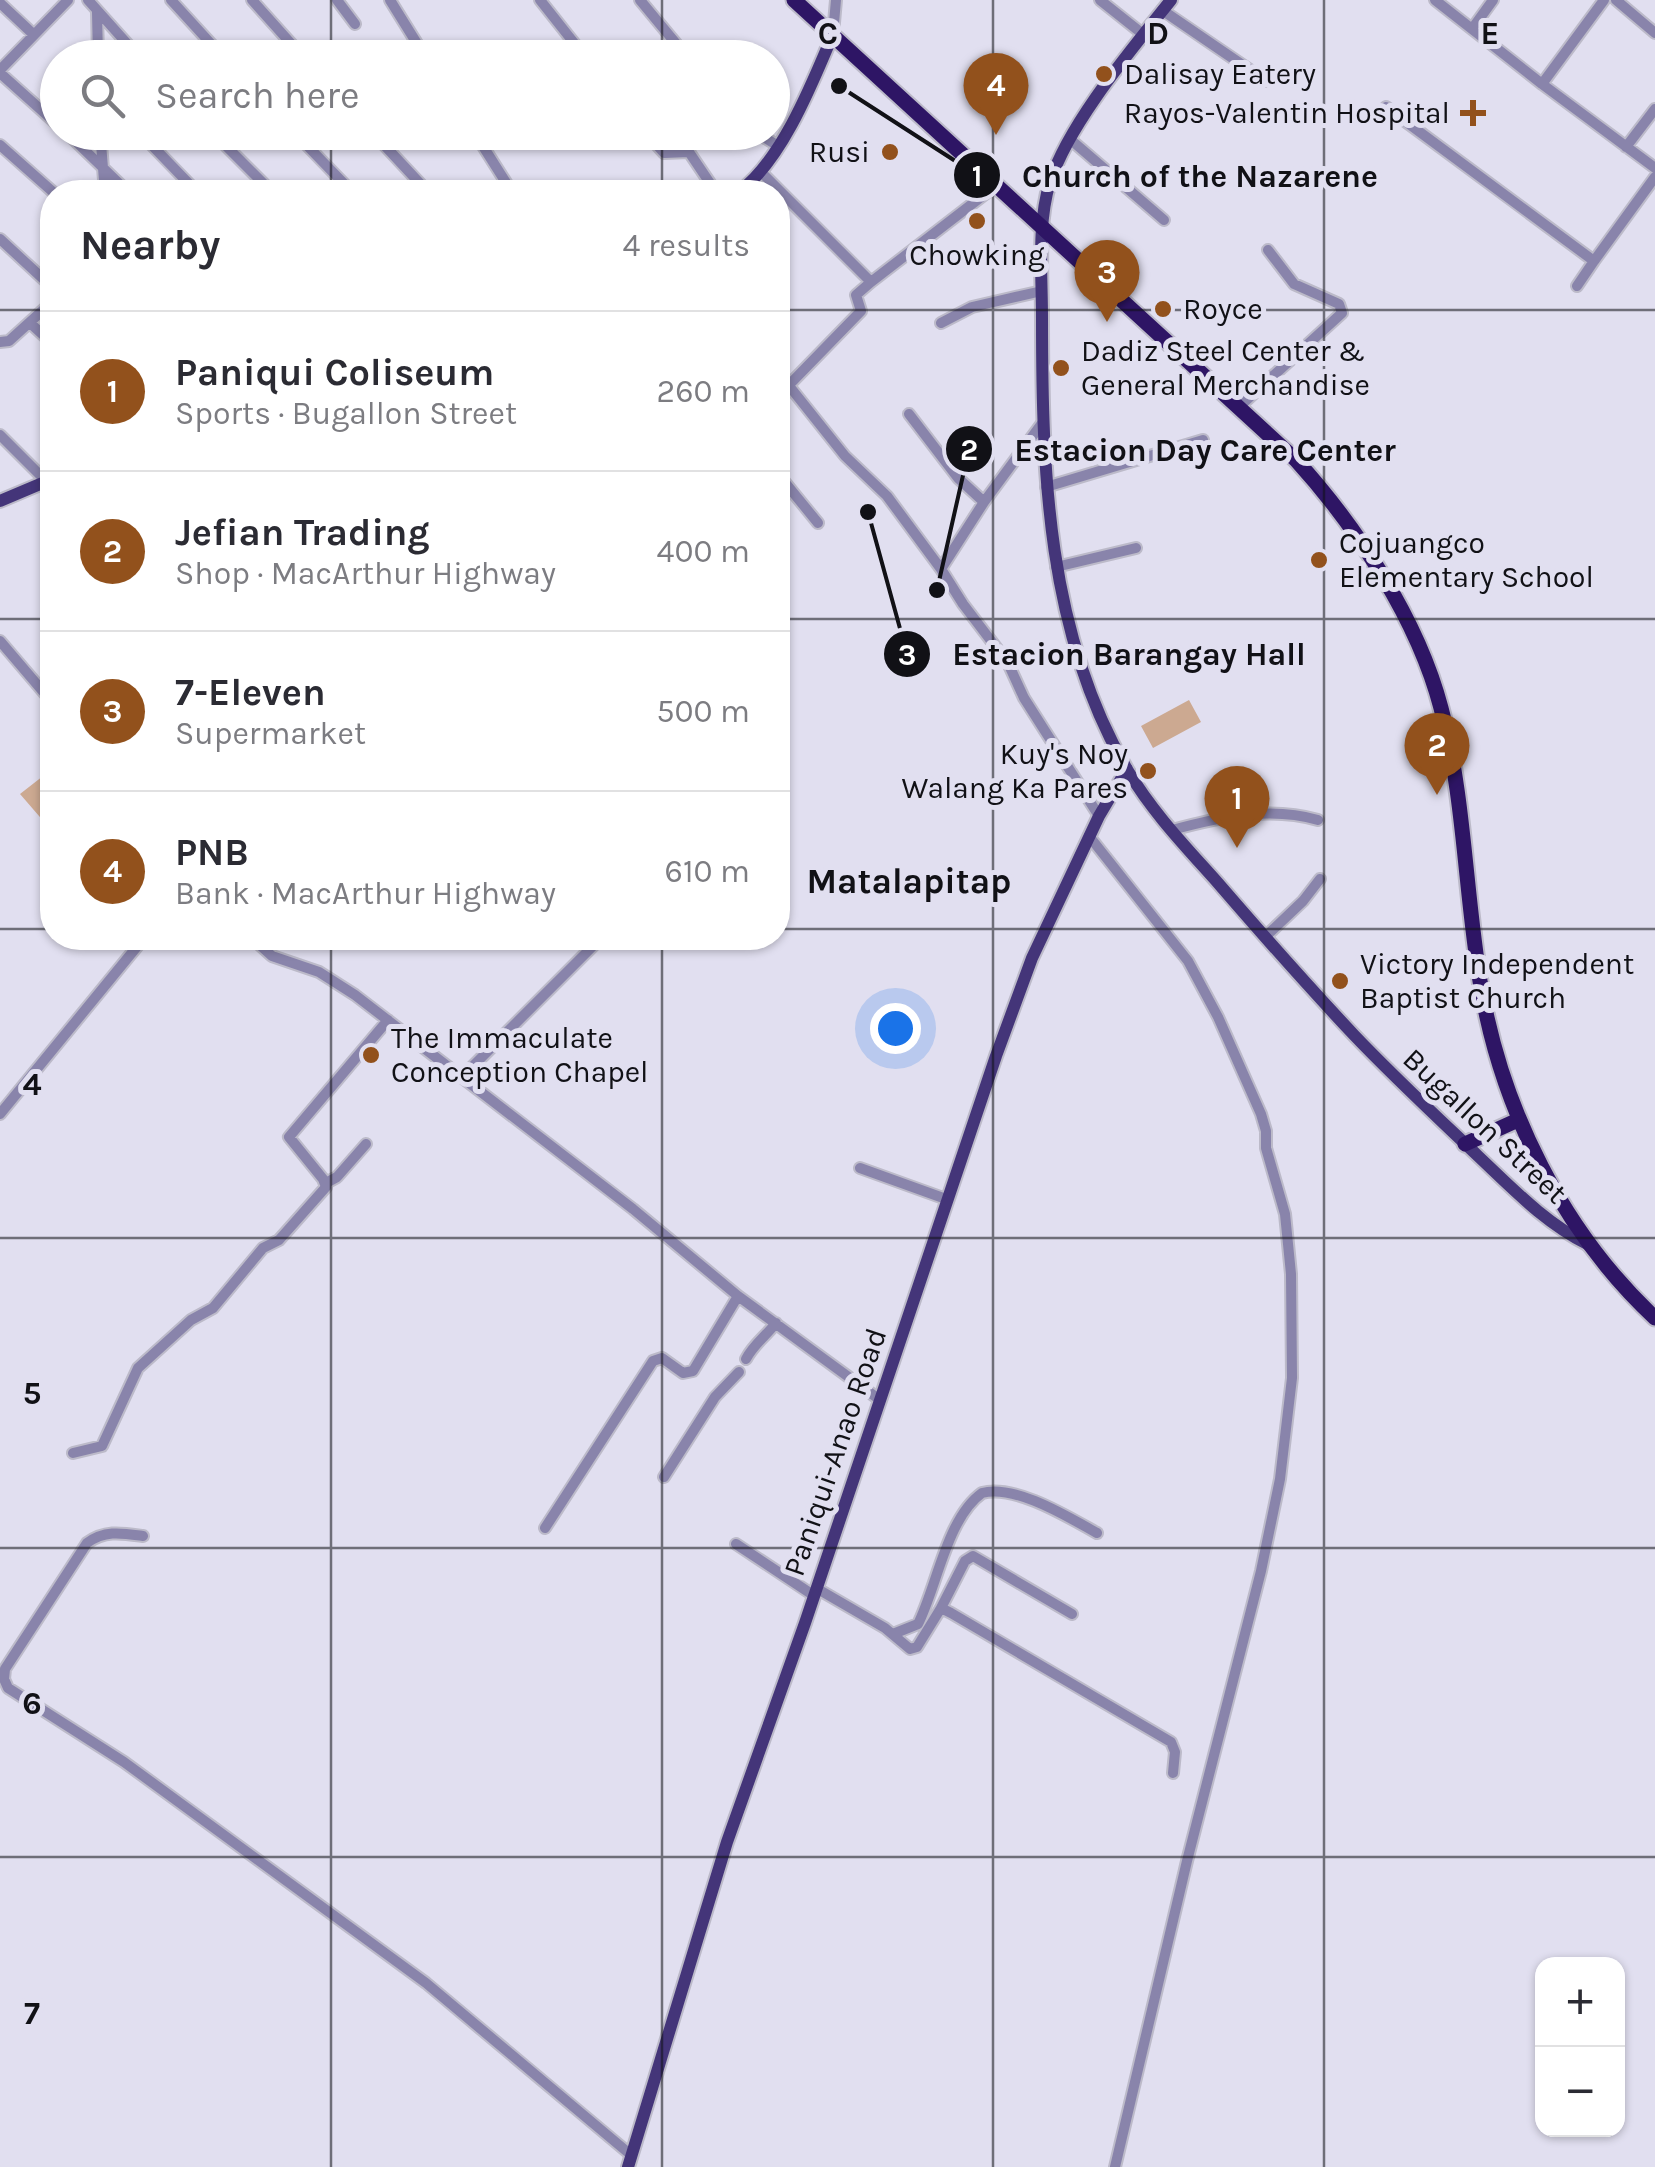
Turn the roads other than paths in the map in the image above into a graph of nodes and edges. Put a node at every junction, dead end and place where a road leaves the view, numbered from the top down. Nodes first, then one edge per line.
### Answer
1 (48, 0) edge
2 (68, 0) edge
3 (88, 0) edge
4 (171, 0) edge
5 (252, 0) edge
6 (336, 0) edge
7 (390, 0) edge
8 (540, 0) edge
9 (640, 0) edge
10 (794, 0) edge
11 (836, 0) edge
12 (1100, 0) edge
13 (1436, 0) edge
14 (1492, 0) edge
15 (1604, 0) edge
16 (1616, 0) edge
17 (0, 3) edge
18 (1166, 5) edge
19 (58, 9) junction
20 (96, 11) junction
21 (356, 24) dead end
22 (1472, 28) junction
23 (32, 33) junction
24 (1655, 33) edge
25 (832, 34) junction
26 (1144, 35) junction
27 (97, 40) edge
28 (123, 40) edge
29 (208, 40) edge
30 (288, 40) edge
31 (415, 40) edge
32 (572, 40) edge
33 (673, 40) edge
34 (1, 66) edge
35 (1266, 81) dead end
36 (1542, 84) junction
37 (40, 106) edge
38 (1386, 107) dead end
39 (1655, 109) edge
40 (790, 121) edge
41 (1071, 140) junction
42 (0, 144) edge
43 (1626, 146) junction
44 (86, 150) edge
45 (101, 150) edge
46 (156, 150) edge
47 (230, 150) edge
48 (311, 150) edge
49 (389, 150) edge
50 (485, 150) edge
51 (661, 150) edge
52 (775, 150) edge
53 (102, 164) junction
54 (1655, 168) edge
55 (761, 172) junction
56 (1655, 177) edge
57 (40, 180) edge
58 (104, 180) edge
59 (117, 180) edge
60 (185, 180) edge
61 (260, 180) edge
62 (340, 180) edge
63 (417, 180) edge
64 (504, 180) edge
65 (708, 180) edge
66 (752, 180) edge
67 (769, 180) edge
68 (998, 184) junction
69 (790, 201) edge
70 (1164, 220) dead end
71 (1044, 229) junction
72 (0, 239) edge
73 (1268, 250) dead end
74 (1594, 262) junction
75 (40, 276) edge
76 (871, 282) junction
77 (1577, 286) dead end
78 (1042, 291) junction
79 (40, 313) edge
80 (30, 323) junction
81 (941, 324) dead end
82 (40, 332) edge
83 (0, 342) edge
84 (790, 384) edge
85 (790, 388) edge
86 (1240, 406) junction
87 (910, 414) dead end
88 (1043, 422) junction
89 (0, 434) edge
90 (1203, 440) dead end
91 (40, 472) edge
92 (40, 484) edge
93 (1046, 487) junction
94 (790, 489) edge
95 (0, 501) edge
96 (984, 502) junction
97 (818, 523) dead end
98 (1136, 548) dead end
99 (1056, 567) junction
100 (941, 568) junction
101 (0, 641) edge
102 (40, 688) edge
103 (1127, 769) junction
104 (1099, 816) junction
105 (1318, 820) dead end
106 (1172, 830) junction
107 (1090, 836) junction
108 (1320, 879) dead end
109 (1265, 937) junction
110 (134, 950) edge
111 (265, 950) edge
112 (589, 950) edge
113 (388, 1020) junction
114 (462, 1077) junction
115 (0, 1114) edge
116 (1518, 1120) junction
117 (366, 1144) dead end
118 (1465, 1144) junction
119 (860, 1168) dead end
120 (326, 1183) junction
121 (946, 1200) junction
122 (1592, 1246) junction
123 (738, 1296) junction
124 (1655, 1318) edge
125 (776, 1323) junction
126 (746, 1359) dead end
127 (738, 1372) dead end
128 (880, 1400) junction
129 (73, 1453) dead end
130 (664, 1477) dead end
131 (545, 1528) dead end
132 (1097, 1533) dead end
133 (143, 1536) dead end
134 (736, 1544) dead end
135 (814, 1592) junction
136 (941, 1608) junction
137 (1072, 1614) dead end
138 (894, 1634) junction
139 (1172, 1773) dead end
140 (630, 2161) edge
141 (1115, 2167) edge

1 - 19 street
2 - 19 street
3 - 20 street
4 - 29 street
5 - 30 street
6 - 21 street
7 - 31 street
8 - 32 street
9 - 33 street
10 - 25 highway
11 - 25 street
12 - 26 street
13 - 22 street
14 - 22 street
15 - 36 street
16 - 24 street
17 - 23 street
18 - 26 main road, Bugallon Street
18 - 35 street
19 - 23 street
20 - 27 street
20 - 28 street
22 - 36 street
23 - 34 street
25 - 40 main road
25 - 68 highway
26 - 41 main road, Bugallon Street
34 - 37 street
36 - 43 street
38 - 74 street
39 - 43 street
41 - 70 street
41 - 71 main road, Bugallon Street
42 - 57 street
43 - 54 street
44 - 53 street
45 - 53 street
46 - 60 street
47 - 61 street
48 - 62 street
49 - 63 street
50 - 64 street
51 - 65 street
52 - 55 main road
53 - 58 street
53 - 59 street
55 - 66 main road
55 - 67 street
56 - 74 street
68 - 71 highway
68 - 76 street
69 - 76 street
71 - 78 main road, Bugallon Street
71 - 86 highway
72 - 75 street
73 - 86 street
74 - 77 street
76 - 84 street
78 - 81 street
78 - 88 main road, Bugallon Street
79 - 80 street
80 - 82 street
80 - 83 street
85 - 100 street
86 - 116 highway
87 - 96 street
88 - 93 main road, Bugallon Street
88 - 96 street
89 - 91 street
90 - 93 street
92 - 95 main road
93 - 99 main road, Bugallon Street
94 - 97 street
96 - 100 street
98 - 99 street
99 - 103 main road, Bugallon Street
100 - 104 street
101 - 102 street
103 - 104 main road, Paniqui-Anao Road
103 - 106 main road, Bugallon Street
104 - 107 main road, Paniqui-Anao Road
105 - 106 street
106 - 109 main road, Bugallon Street
107 - 121 main road, Paniqui-Anao Road
107 - 141 street
108 - 109 street
109 - 118 main road, Bugallon Street
110 - 115 street
111 - 113 street
112 - 114 street
113 - 114 street
113 - 120 street
114 - 123 street
116 - 118 highway
116 - 122 highway
117 - 120 street
118 - 122 main road, Bugallon Street
119 - 121 street
120 - 129 street
121 - 128 main road, Paniqui-Anao Road
122 - 124 highway
123 - 125 street
123 - 131 street
125 - 126 street
125 - 128 street
127 - 130 street
128 - 135 main road, Paniqui-Anao Road
132 - 138 street
133 - 140 street
134 - 135 street
135 - 138 street
135 - 140 main road, Paniqui-Anao Road
136 - 137 street
136 - 138 street
136 - 139 street

